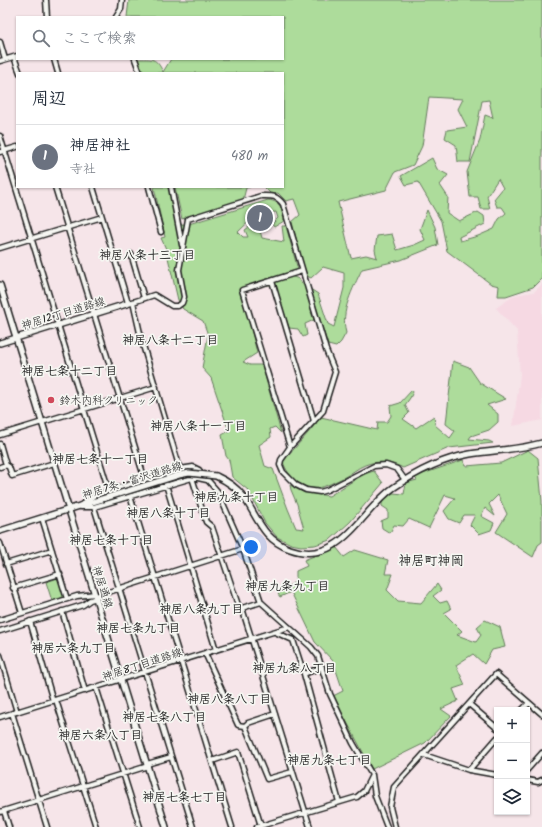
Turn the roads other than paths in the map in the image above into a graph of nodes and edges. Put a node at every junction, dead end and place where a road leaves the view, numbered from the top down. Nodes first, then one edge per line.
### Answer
1 (46, 0) edge
2 (122, 0) edge
3 (47, 16) edge
4 (117, 16) edge
5 (0, 42) edge
6 (16, 56) edge
7 (5, 59) junction
8 (17, 60) edge
9 (54, 60) edge
10 (135, 60) edge
11 (0, 61) edge
12 (20, 72) edge
13 (58, 72) edge
14 (140, 72) edge
15 (0, 136) edge
16 (16, 147) edge
17 (2, 152) edge
18 (55, 188) edge
19 (94, 188) edge
20 (149, 188) edge
21 (171, 188) edge
22 (102, 217) junction
23 (67, 227) junction
24 (161, 232) dead end
25 (32, 238) junction
26 (182, 247) junction
27 (0, 248) edge
28 (131, 254) dead end
29 (302, 271) junction
30 (272, 281) junction
31 (0, 285) edge
32 (144, 298) junction
33 (130, 302) junction
34 (94, 314) junction
35 (58, 326) junction
36 (16, 338) junction
37 (0, 343) edge
38 (156, 387) junction
39 (120, 398) junction
40 (84, 409) junction
41 (42, 422) junction
42 (314, 422) junction
43 (0, 435) edge
44 (542, 443) edge
45 (0, 444) edge
46 (290, 447) junction
47 (54, 463) junction
48 (6, 465) junction
49 (0, 467) edge
50 (188, 467) junction
51 (180, 469) junction
52 (163, 474) junction
53 (192, 478) junction
54 (145, 480) junction
55 (405, 480) junction
56 (210, 481) junction
57 (166, 485) junction
58 (109, 491) junction
59 (130, 496) junction
60 (78, 507) junction
61 (94, 507) junction
62 (68, 510) junction
63 (42, 518) junction
64 (0, 531) edge
65 (0, 543) edge
66 (243, 549) junction
67 (52, 550) junction
68 (222, 556) junction
69 (6, 564) junction
70 (190, 567) junction
71 (60, 574) junction
72 (155, 578) junction
73 (13, 588) junction
74 (119, 588) junction
75 (96, 596) junction
76 (68, 599) junction
77 (261, 602) junction
78 (242, 608) junction
79 (62, 611) junction
80 (22, 613) junction
81 (0, 620) edge
82 (30, 621) junction
83 (289, 627) junction
84 (0, 631) edge
85 (275, 632) junction
86 (252, 639) junction
87 (216, 650) junction
88 (205, 653) junction
89 (0, 655) edge
90 (181, 661) junction
91 (322, 668) junction
92 (146, 672) junction
93 (304, 674) junction
94 (121, 680) junction
95 (96, 687) junction
96 (85, 691) junction
97 (54, 700) junction
98 (528, 703) junction
99 (469, 704) junction
100 (525, 707) edge
101 (14, 712) junction
102 (275, 714) junction
103 (542, 714) edge
104 (0, 717) edge
105 (494, 725) edge
106 (245, 726) junction
107 (494, 741) edge
108 (542, 753) edge
109 (424, 755) junction
110 (171, 757) junction
111 (212, 761) junction
112 (147, 765) junction
113 (530, 767) edge
114 (469, 770) junction
115 (292, 772) junction
116 (124, 774) junction
117 (494, 774) edge
118 (372, 775) junction
119 (542, 780) edge
120 (530, 781) edge
121 (83, 786) junction
122 (39, 800) junction
123 (339, 802) junction
124 (2, 811) edge
125 (306, 812) junction
126 (270, 825) edge
127 (259, 826) edge
128 (9, 827) edge
129 (47, 827) edge
130 (96, 827) edge
131 (140, 827) edge
132 (166, 827) edge
133 (193, 827) edge
134 (232, 827) edge
135 (310, 827) edge
136 (386, 827) edge
137 (396, 827) edge

1 - 3 street
2 - 4 street
5 - 7 street
6 - 7 street
7 - 11 street
8 - 12 street
9 - 13 street
10 - 14 street
15 - 17 street
16 - 17 street
17 - 25 street
18 - 23 street
19 - 22 street
20 - 24 street
21 - 26 street
22 - 23 street
22 - 33 street
23 - 25 street
23 - 34 street
25 - 27 street
25 - 35 street
26 - 29 street
26 - 32 street
28 - 32 street
29 - 30 street
29 - 42 street
30 - 42 street
30 - 46 street
31 - 36 street, 神居通線
32 - 33 street
33 - 34 street, 神居12丁目道路線
33 - 38 street
34 - 35 street, 神居12丁目道路線
34 - 39 street
35 - 36 street, 神居12丁目道路線
35 - 40 street
36 - 37 street, 神居12丁目道路線
36 - 41 street, 神居通線
38 - 39 street
38 - 51 street
39 - 40 street
39 - 54 street
40 - 41 street
40 - 58 street
41 - 43 street
41 - 47 street, 神居通線
42 - 46 street
44 - 55 street, 神居7条・富沢道路線
45 - 48 street
46 - 55 street
47 - 48 street
47 - 62 street, 神居通線
48 - 49 street
50 - 51 street
50 - 53 street
50 - 56 street
51 - 52 street
52 - 54 street
52 - 57 street
53 - 56 street
53 - 57 street
53 - 68 street
54 - 58 street
55 - 60 street, 神居7条・富沢道路線, bridge
56 - 66 street
57 - 59 street
57 - 70 street
58 - 60 street
59 - 61 street
59 - 72 street
60 - 61 street
60 - 62 street, 神居7条・富沢道路線
61 - 74 street
62 - 63 street, 神居7条・富沢道路線
62 - 75 street, 神居通線
63 - 64 street, 神居7条・富沢道路線
63 - 67 street
65 - 69 street
66 - 68 street
66 - 77 street
67 - 69 street
67 - 71 street
68 - 70 street
68 - 78 street
69 - 73 street
70 - 72 street
70 - 87 street
71 - 73 street
71 - 76 street
72 - 74 street
72 - 90 street
73 - 80 street
74 - 75 street
74 - 92 street
75 - 76 street
75 - 79 street
75 - 94 street, 神居通線
76 - 80 street
77 - 78 street
77 - 83 street
78 - 86 street
79 - 82 street
79 - 96 street
80 - 81 street
82 - 84 street
82 - 97 street
83 - 85 street, 神居8丁目道路線
83 - 91 street
85 - 86 street, 神居8丁目道路線
85 - 93 street
86 - 87 street, 神居8丁目道路線
86 - 102 street
87 - 88 street, 神居8丁目道路線
88 - 90 street, 神居8丁目道路線
88 - 106 street
89 - 101 street
90 - 92 street, 神居8丁目道路線
90 - 111 street
91 - 93 street
91 - 118 street
92 - 94 street, 神居8丁目道路線
92 - 110 street
93 - 123 street
94 - 95 street, 神居8丁目道路線
94 - 112 street, 神居通線
95 - 96 street, 神居8丁目道路線
95 - 116 street
96 - 97 street, 神居8丁目道路線
97 - 101 street, 神居8丁目道路線
97 - 121 street
98 - 99 street
98 - 100 street
98 - 103 street
99 - 105 street
99 - 109 street
101 - 104 street, 神居8丁目道路線
101 - 122 street
102 - 106 street
102 - 115 street
106 - 115 street
107 - 114 street
108 - 113 street
109 - 114 street
109 - 137 street
110 - 112 street
110 - 133 street
111 - 127 street
111 - 134 street
112 - 116 street
112 - 132 street, 神居通線
114 - 117 street
115 - 125 street
116 - 121 street
116 - 131 street
118 - 123 street
118 - 136 street
119 - 120 street
121 - 122 street
121 - 130 street
122 - 124 street
122 - 129 street
123 - 125 street
124 - 128 street
125 - 126 street
125 - 135 street
126 - 127 street

